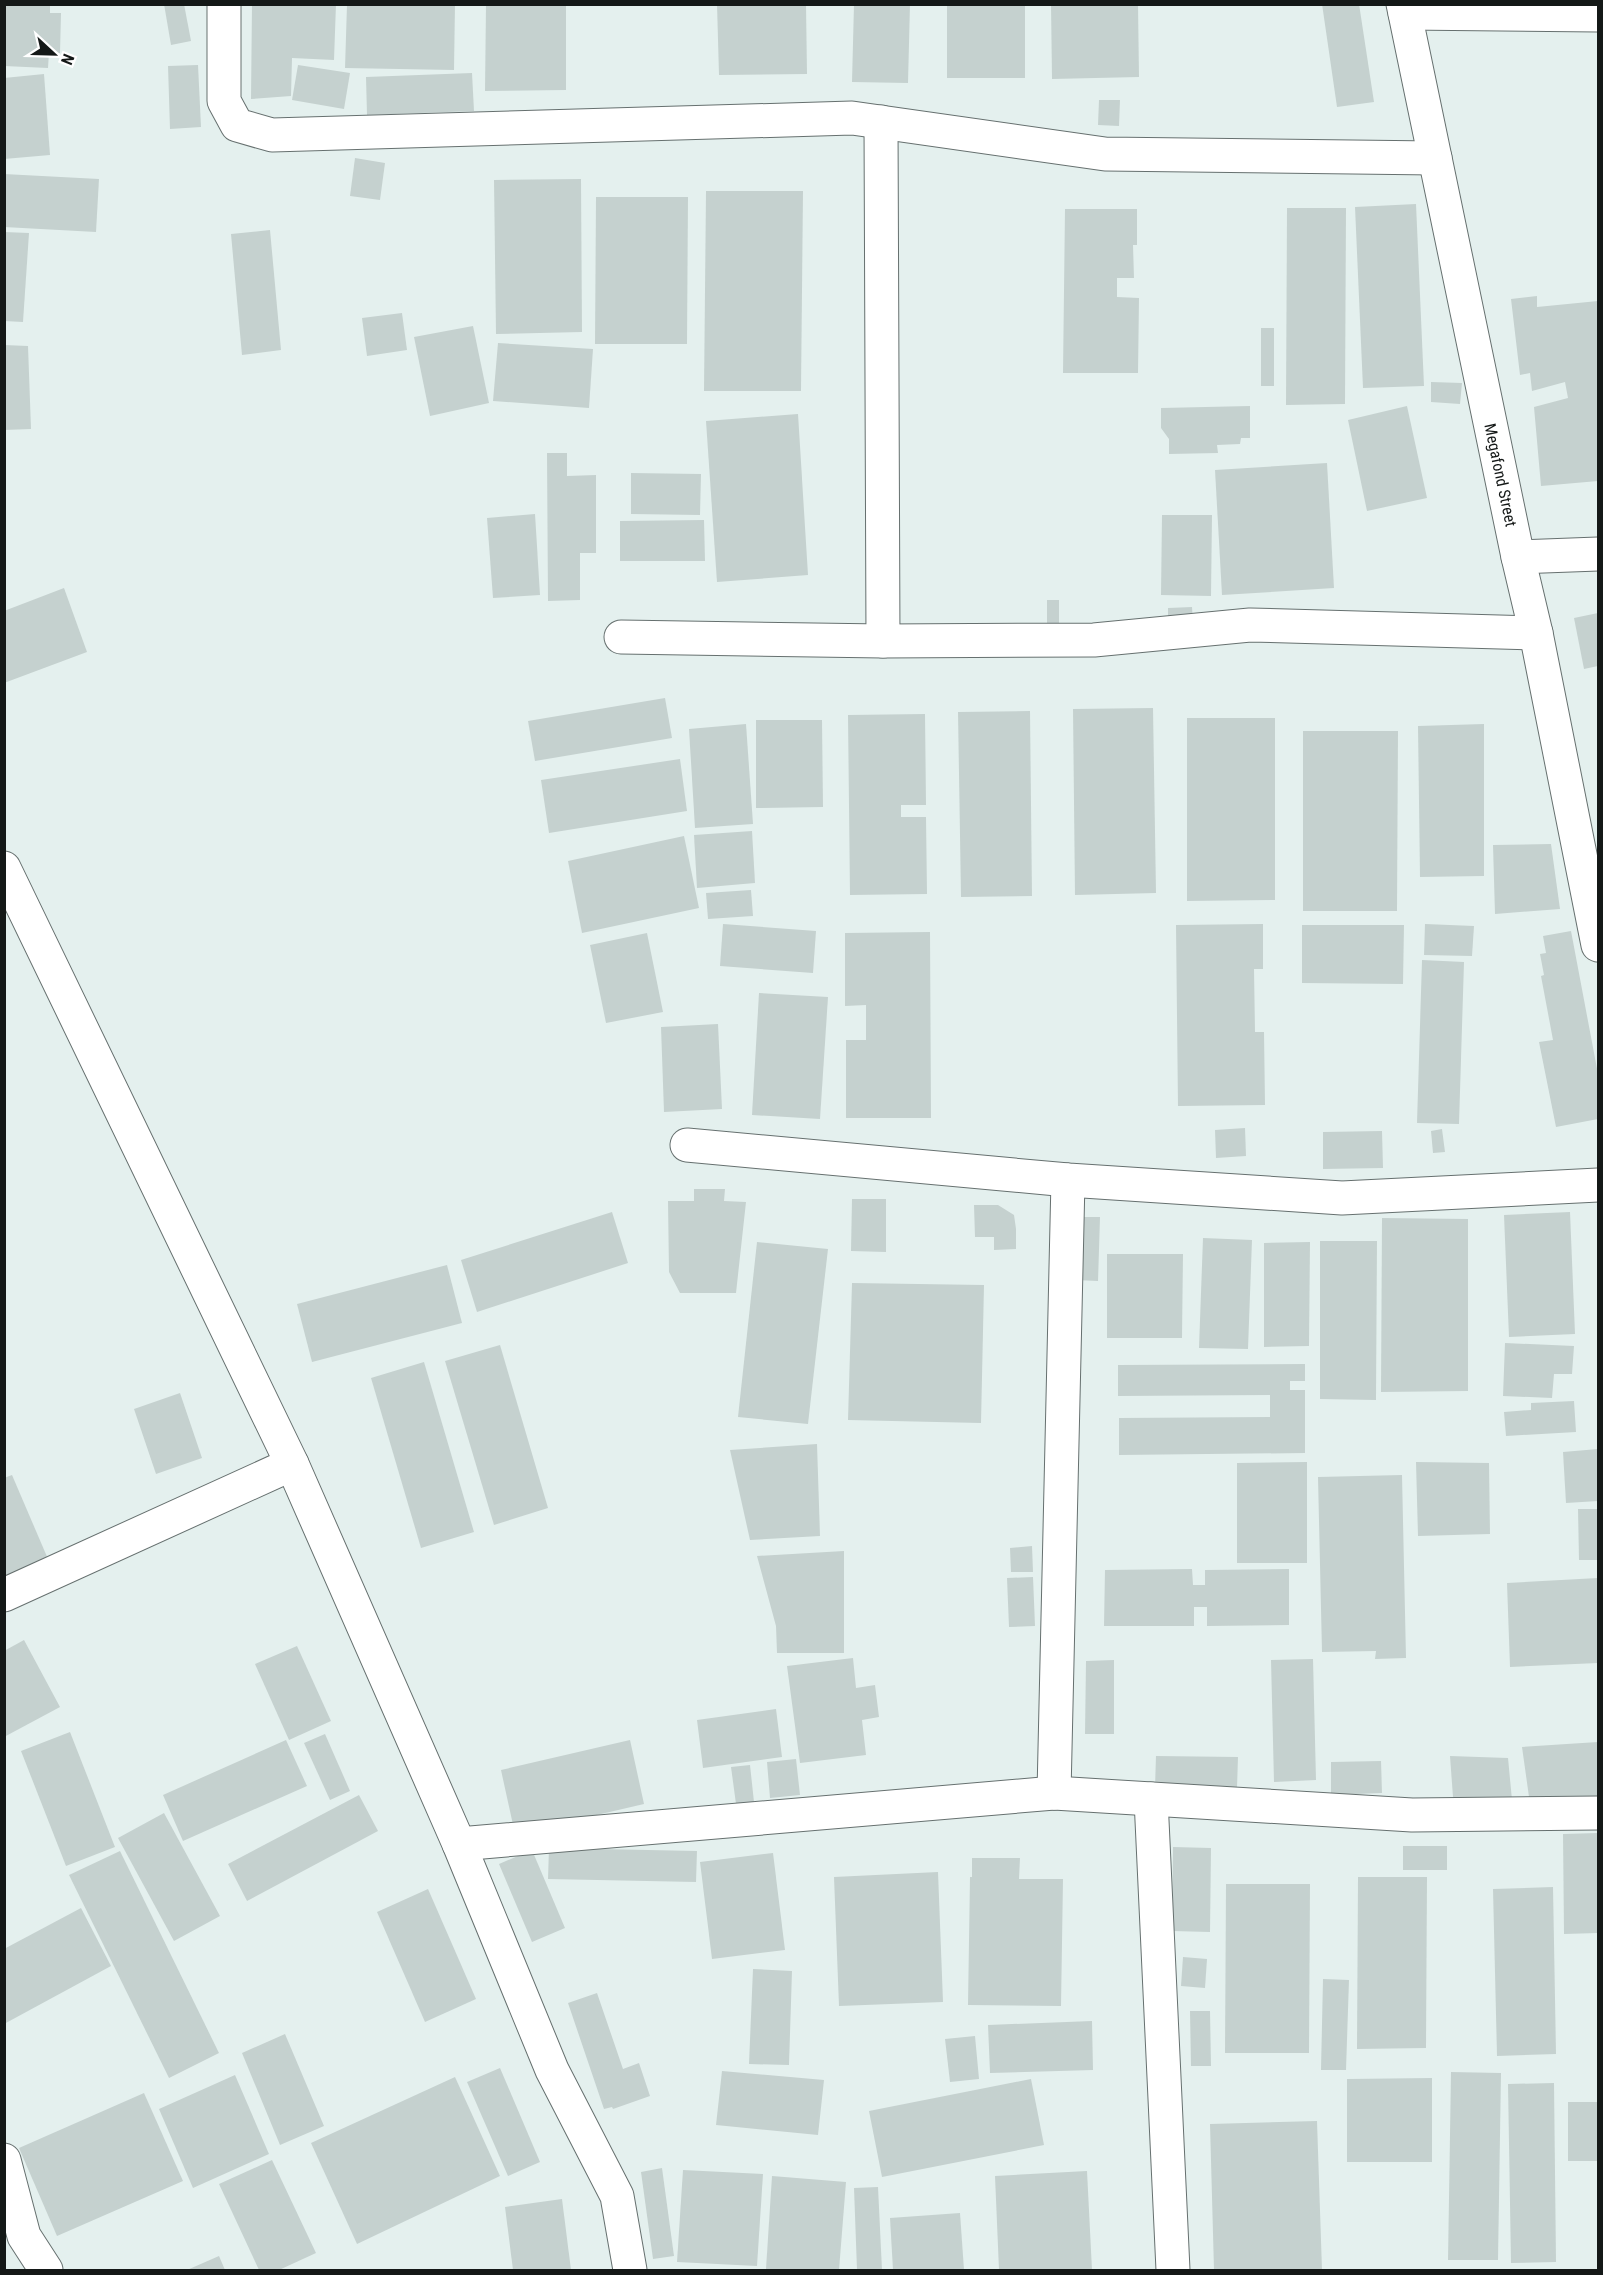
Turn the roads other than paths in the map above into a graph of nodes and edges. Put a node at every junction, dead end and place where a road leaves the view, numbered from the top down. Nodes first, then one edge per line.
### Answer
1 (225, 4) edge
2 (1404, 9) edge
3 (1599, 15) edge
4 (881, 122) junction
5 (1435, 158) junction
6 (1599, 554) edge
7 (1518, 556) junction
8 (1536, 633) junction
9 (621, 637) dead end
10 (883, 641) junction
11 (4, 868) edge
12 (1599, 945) edge
13 (687, 1145) dead end
14 (1068, 1180) junction
15 (1599, 1185) edge
16 (292, 1464) junction
17 (4, 1595) edge
18 (1054, 1793) junction
19 (1151, 1799) junction
20 (1599, 1813) edge
21 (459, 1844) junction
22 (4, 2160) edge
23 (14, 2237) edge
24 (46, 2271) edge
25 (630, 2271) edge
26 (1173, 2271) edge

1 - 4 street
2 - 3 street
2 - 5 street, Megafond Street
4 - 5 street
4 - 10 street
5 - 7 street, Megafond Street
6 - 7 street
7 - 8 street, Megafond Street
8 - 10 street
8 - 12 street, Megafond Street
9 - 10 street
11 - 16 street
13 - 14 street
14 - 15 street
14 - 18 street
16 - 17 street
16 - 21 street
18 - 19 street
18 - 21 street
19 - 20 street
19 - 26 street
21 - 25 street
22 - 23 street
23 - 24 street

